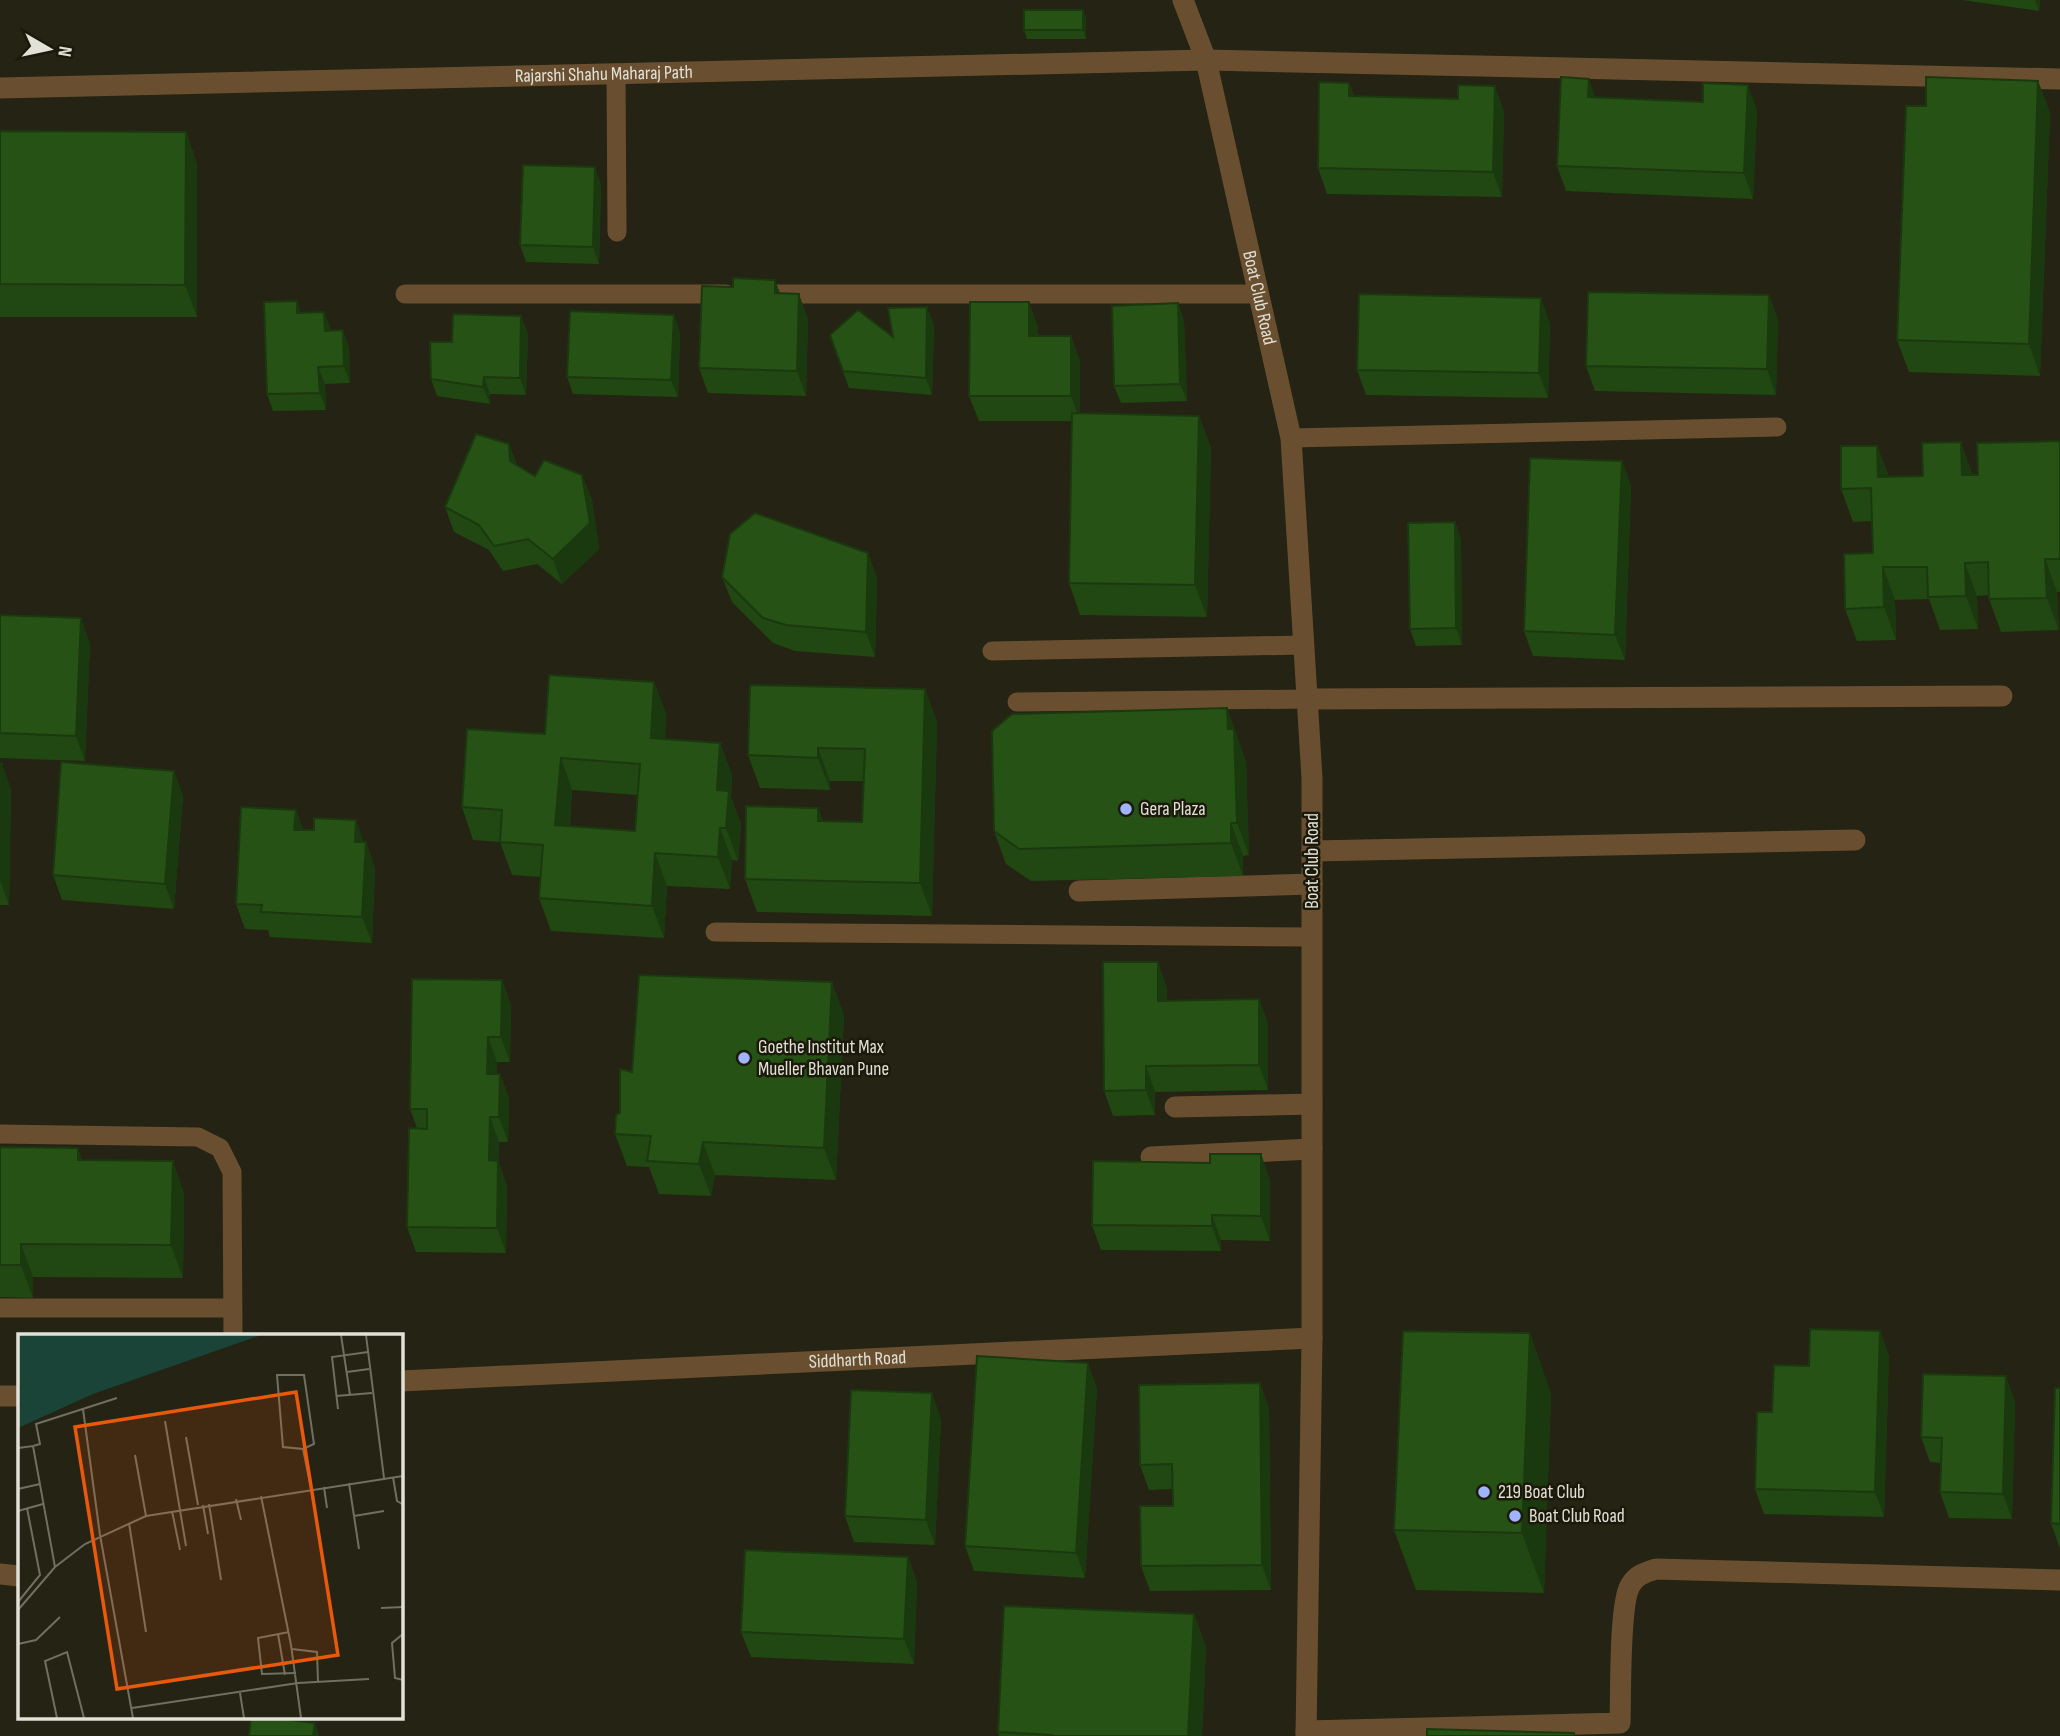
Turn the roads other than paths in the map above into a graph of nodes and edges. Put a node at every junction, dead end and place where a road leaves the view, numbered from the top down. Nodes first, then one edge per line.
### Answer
1 (1183, 0) edge
2 (1206, 60) junction
3 (616, 74) junction
4 (2060, 79) edge
5 (0, 88) edge
6 (617, 232) dead end
7 (405, 294) dead end
8 (1259, 294) junction
9 (1777, 427) dead end
10 (1291, 439) junction
11 (1303, 645) junction
12 (992, 651) dead end
13 (2002, 696) dead end
14 (1307, 699) junction
15 (1017, 702) dead end
16 (1854, 840) dead end
17 (1312, 850) junction
18 (1312, 884) junction
19 (1079, 891) dead end
20 (715, 932) dead end
21 (1311, 937) junction
22 (1312, 1104) junction
23 (1175, 1107) dead end
24 (0, 1134) edge
25 (1312, 1149) junction
26 (1151, 1157) dead end
27 (0, 1308) edge
28 (233, 1308) junction
29 (233, 1334) edge
30 (1312, 1338) junction
31 (402, 1381) edge
32 (18, 1395) edge
33 (0, 1396) edge
34 (0, 1574) edge
35 (18, 1576) edge
36 (2060, 1580) edge
37 (1619, 1730) edge
38 (1306, 1733) edge

1 - 2 street, Boat Club Road
2 - 3 street, Rajarshi Shahu Maharaj Path
2 - 4 street, Rajarshi Shahu Maharaj Path
2 - 8 street, Boat Club Road
3 - 5 street, Rajarshi Shahu Maharaj Path
3 - 6 lane
7 - 8 lane
8 - 10 street, Boat Club Road
9 - 10 lane
10 - 11 street, Boat Club Road
11 - 12 lane
11 - 14 street, Boat Club Road
13 - 14 street
14 - 15 lane
14 - 17 street, Boat Club Road
16 - 17 street
17 - 18 street, Boat Club Road
18 - 19 street
18 - 21 street, Boat Club Road
20 - 21 lane
21 - 22 street, Boat Club Road
22 - 23 street
22 - 25 street, Boat Club Road
24 - 28 lane
25 - 26 street
25 - 30 street, Boat Club Road
27 - 28 lane
28 - 29 lane
30 - 31 street, Siddharth Road
30 - 38 street, Boat Club Road
32 - 33 street
34 - 35 street
36 - 37 street
37 - 38 street

